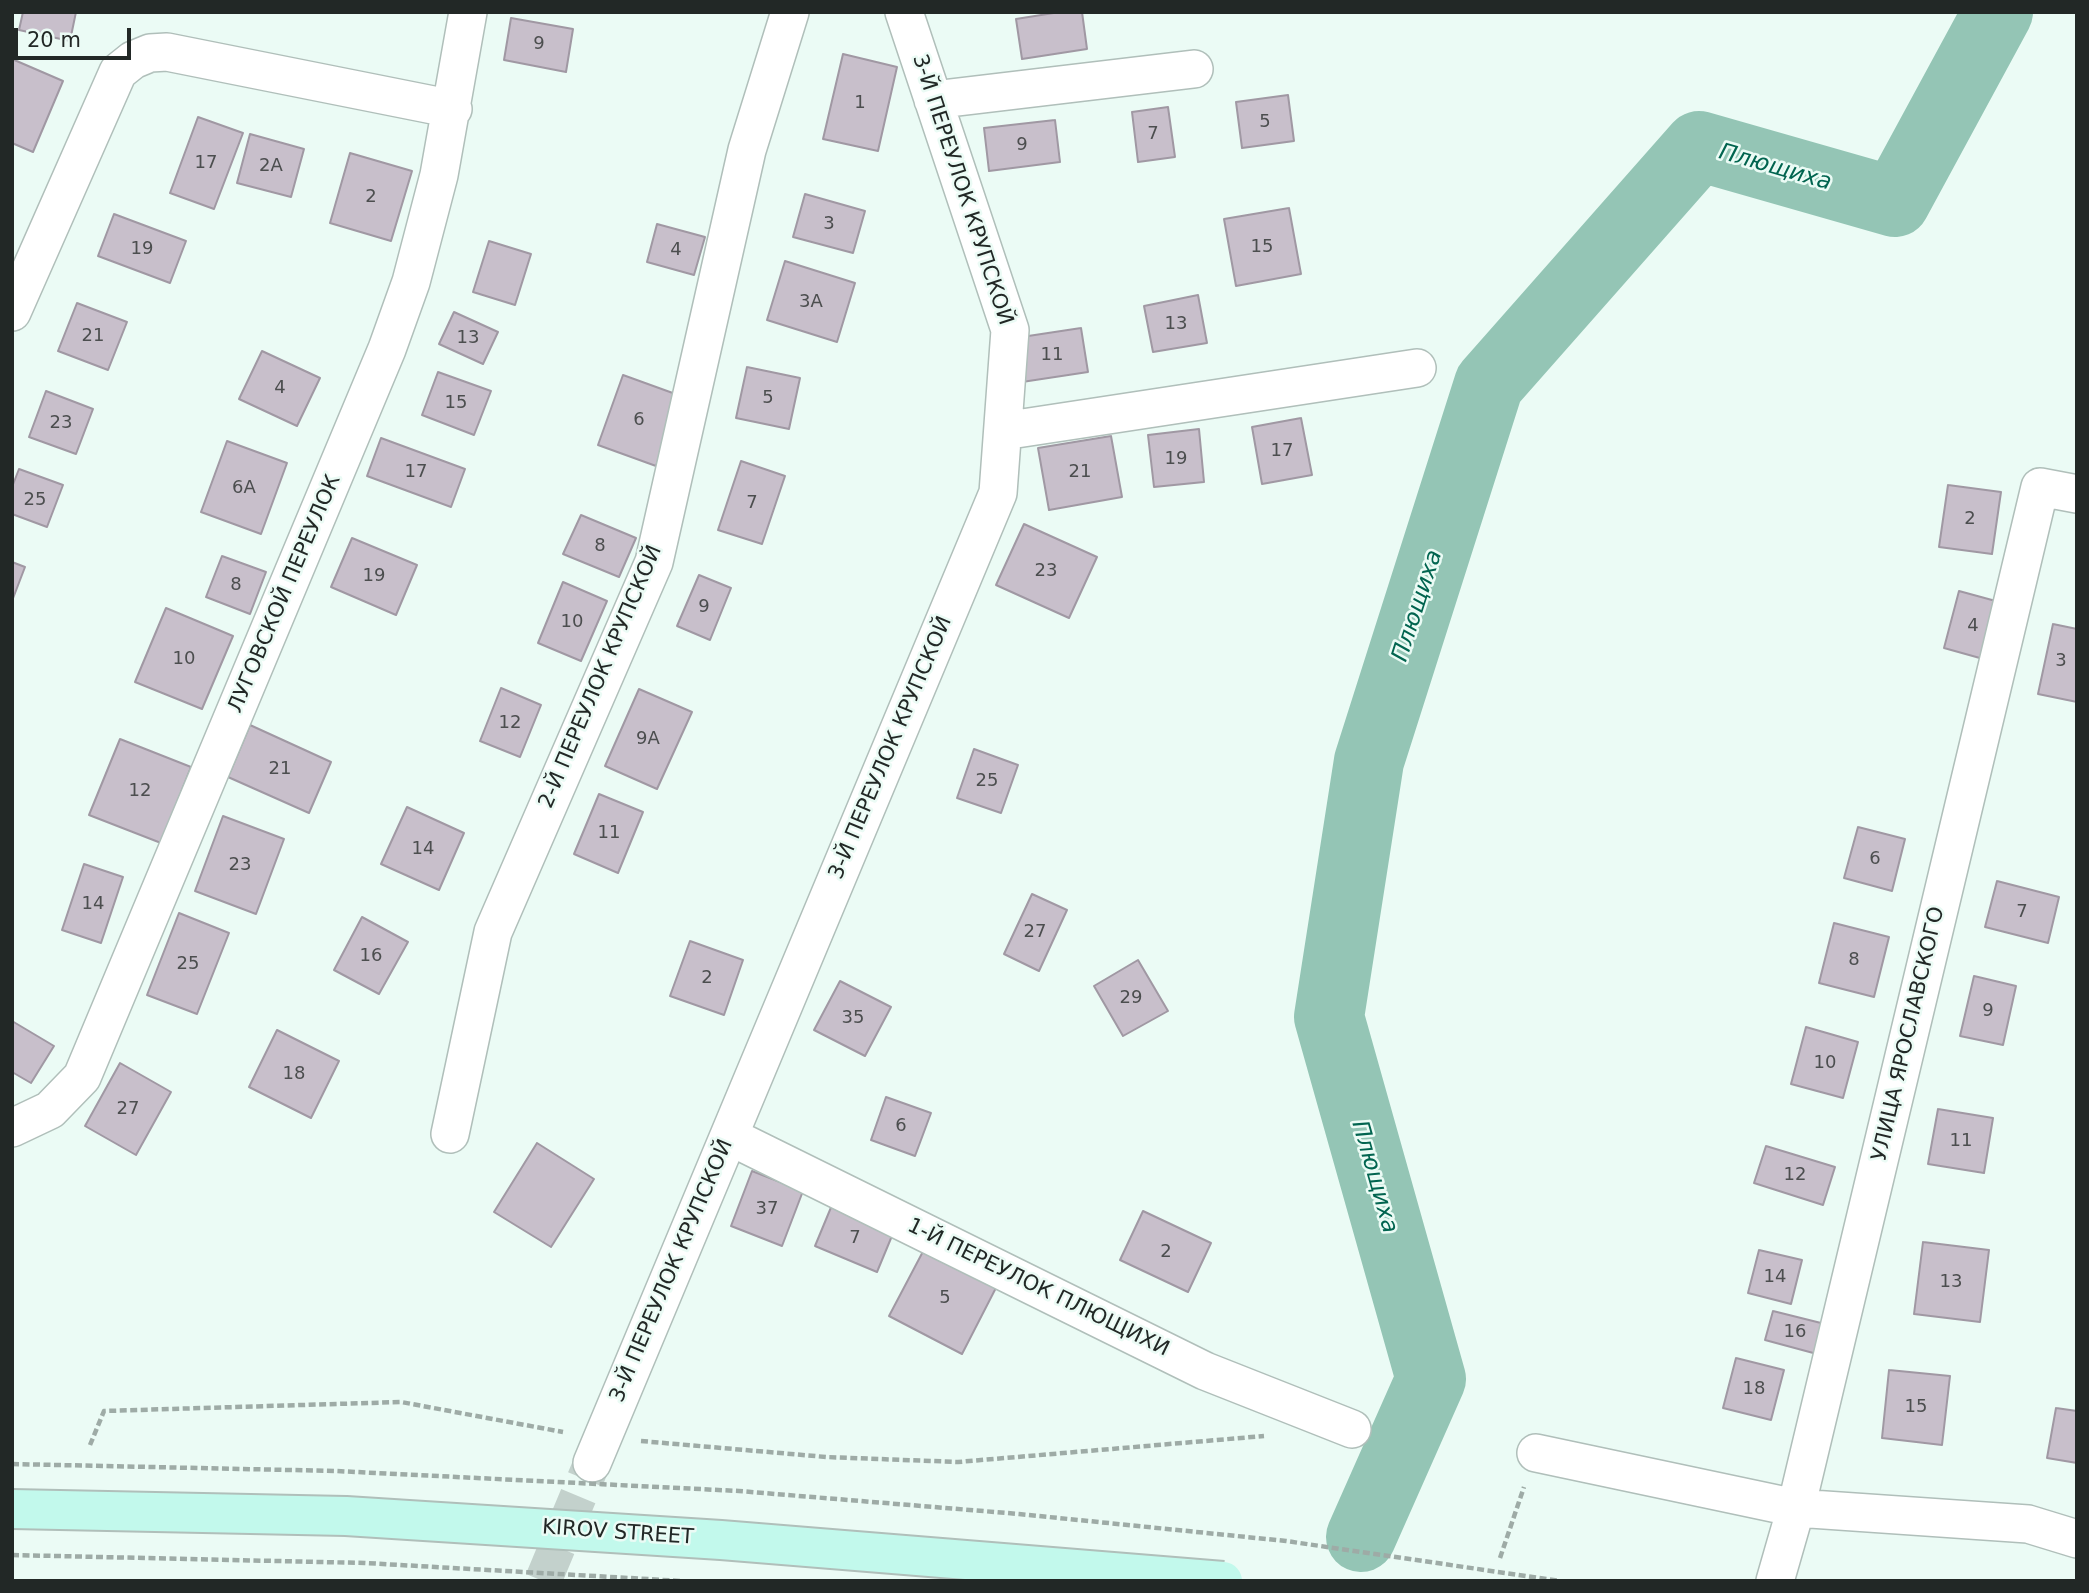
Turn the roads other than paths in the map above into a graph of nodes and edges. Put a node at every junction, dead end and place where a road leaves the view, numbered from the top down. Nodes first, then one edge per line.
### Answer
1 (468, 12) edge
2 (790, 12) edge
3 (904, 12) edge
4 (1194, 69) dead end
5 (933, 100) junction
6 (453, 109) junction
7 (12, 312) edge
8 (1417, 368) dead end
9 (1003, 431) junction
10 (2077, 494) edge
11 (12, 1128) edge
12 (450, 1133) dead end
13 (729, 1136) junction
14 (1352, 1429) dead end
15 (598, 1450) tunnel mouth
16 (1536, 1453) road end
17 (1796, 1508) junction
18 (12, 1509) edge
19 (2077, 1539) edge
20 (1223, 1581) edge
21 (1775, 1581) edge

1 - 6 street, ЛУГОВСКОЙ ПЕРЕУЛОК
2 - 12 street, 2-Й ПЕРЕУЛОК КРУПСКОЙ
3 - 5 street, 3-Й ПЕРЕУЛОК КРУПСКОЙ
4 - 5 street
5 - 9 street, 3-Й ПЕРЕУЛОК КРУПСКОЙ
6 - 7 street
6 - 11 street, ЛУГОВСКОЙ ПЕРЕУЛОК
8 - 9 street
9 - 13 street, 3-Й ПЕРЕУЛОК КРУПСКОЙ
10 - 17 street, УЛИЦА ЯРОСЛАВСКОГО
13 - 14 street, 1-Й ПЕРЕУЛОК ПЛЮЩИХИ
13 - 15 street, 3-Й ПЕРЕУЛОК КРУПСКОЙ
16 - 17 street
17 - 19 street
17 - 21 street, УЛИЦА ЯРОСЛАВСКОГО
18 - 20 main road, KIROV STREET, bridge

